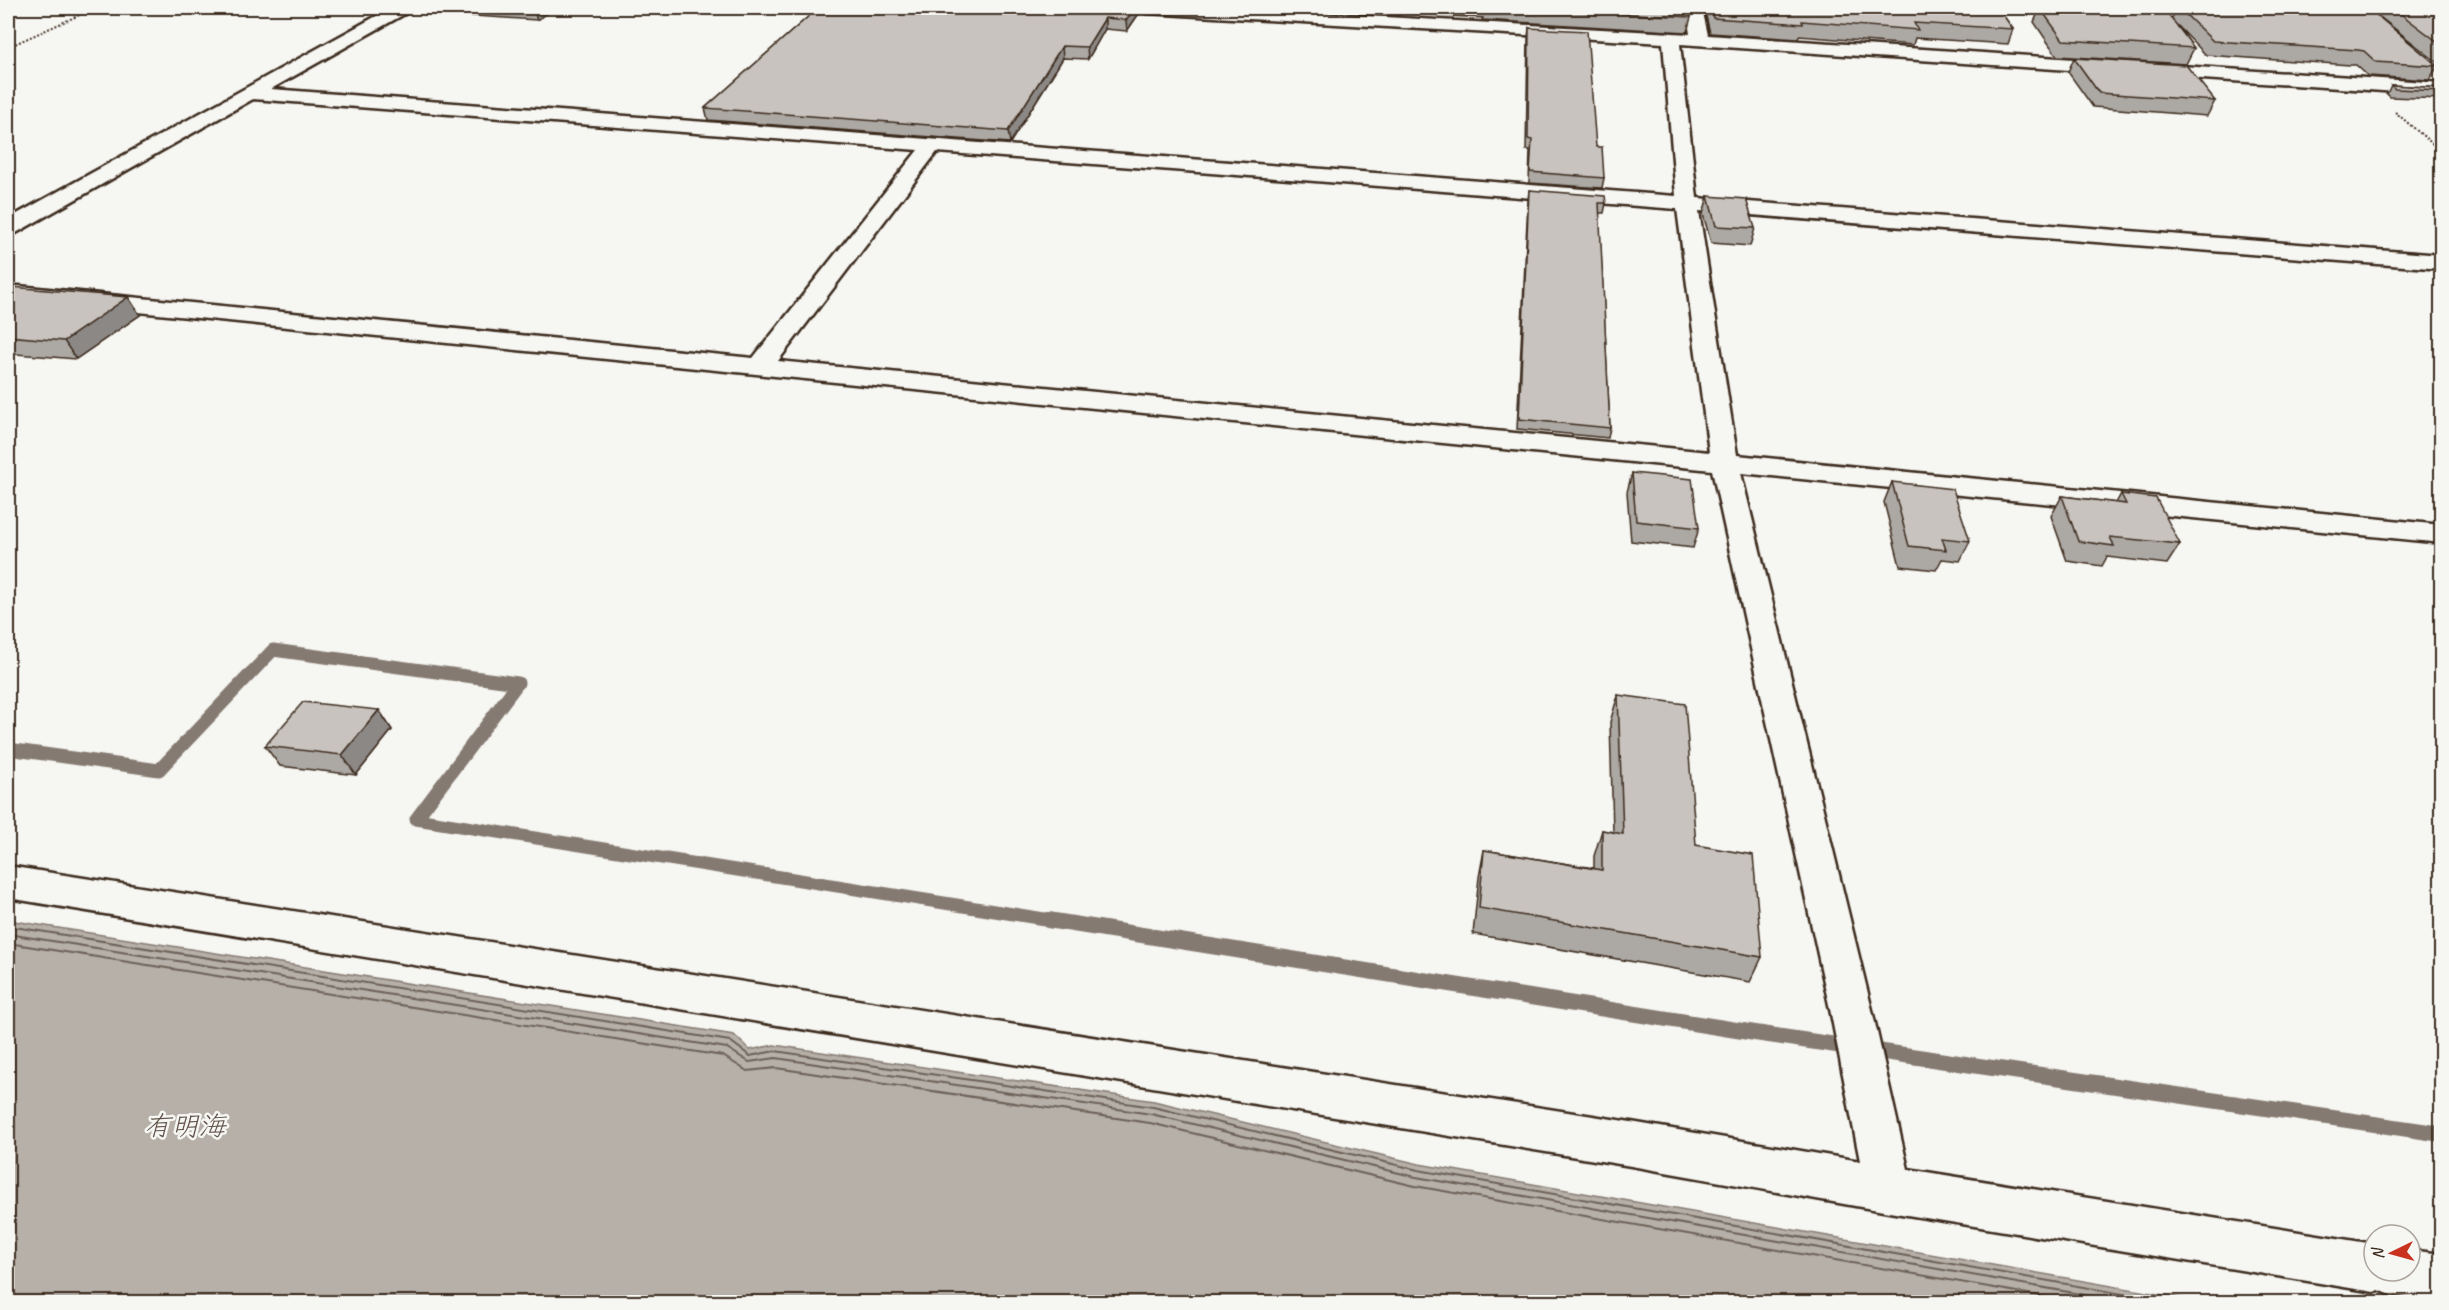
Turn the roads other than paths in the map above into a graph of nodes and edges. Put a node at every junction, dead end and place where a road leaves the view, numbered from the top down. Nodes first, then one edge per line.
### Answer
1 (402, 8) edge
2 (1146, 8) edge
3 (1691, 8) edge
4 (1671, 39) junction
5 (1700, 40) junction
6 (2442, 89) edge
7 (251, 93) junction
8 (933, 144) junction
9 (1687, 204) junction
10 (8, 228) edge
11 (2442, 262) edge
12 (8, 292) edge
13 (760, 367) junction
14 (1724, 463) junction
15 (2442, 534) edge
16 (8, 882) edge
17 (1889, 1190) junction
18 (2362, 1266) edge
19 (2422, 1276) edge
20 (2442, 1279) edge

1 - 7 street
2 - 4 street
3 - 5 street
4 - 5 street
4 - 9 street
5 - 6 street
7 - 8 street
7 - 10 street
8 - 9 street
8 - 13 street
9 - 11 street
9 - 14 street
12 - 13 street
13 - 14 street
14 - 15 street
14 - 17 street
16 - 17 street
17 - 18 street
19 - 20 street

